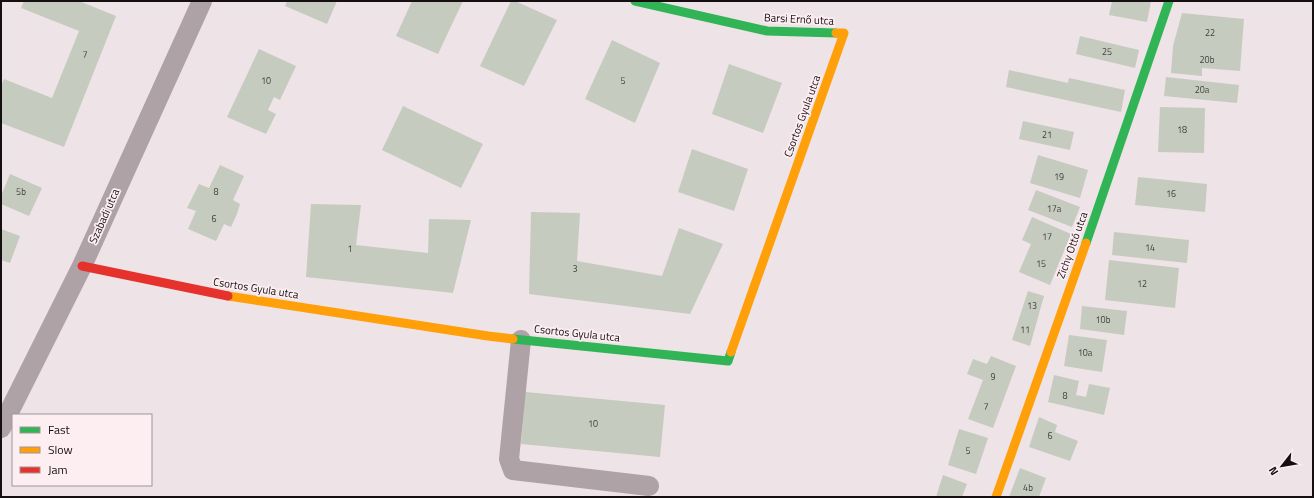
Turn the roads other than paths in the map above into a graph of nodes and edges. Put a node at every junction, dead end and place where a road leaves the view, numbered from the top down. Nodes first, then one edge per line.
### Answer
1 (202, 1) edge
2 (635, 1) edge
3 (1169, 1) edge
4 (844, 33) joint
5 (82, 266) junction
6 (521, 340) junction
7 (1, 428) edge
8 (649, 486) dead end
9 (996, 497) edge

1 - 5 street, Szabadi utca
2 - 4 street, Barsi Ernő utca
3 - 9 street, Zichy Ottó utca
4 - 6 street, Csortos Gyula utca
5 - 6 street, Csortos Gyula utca
5 - 7 street, Szabadi utca
6 - 8 street

